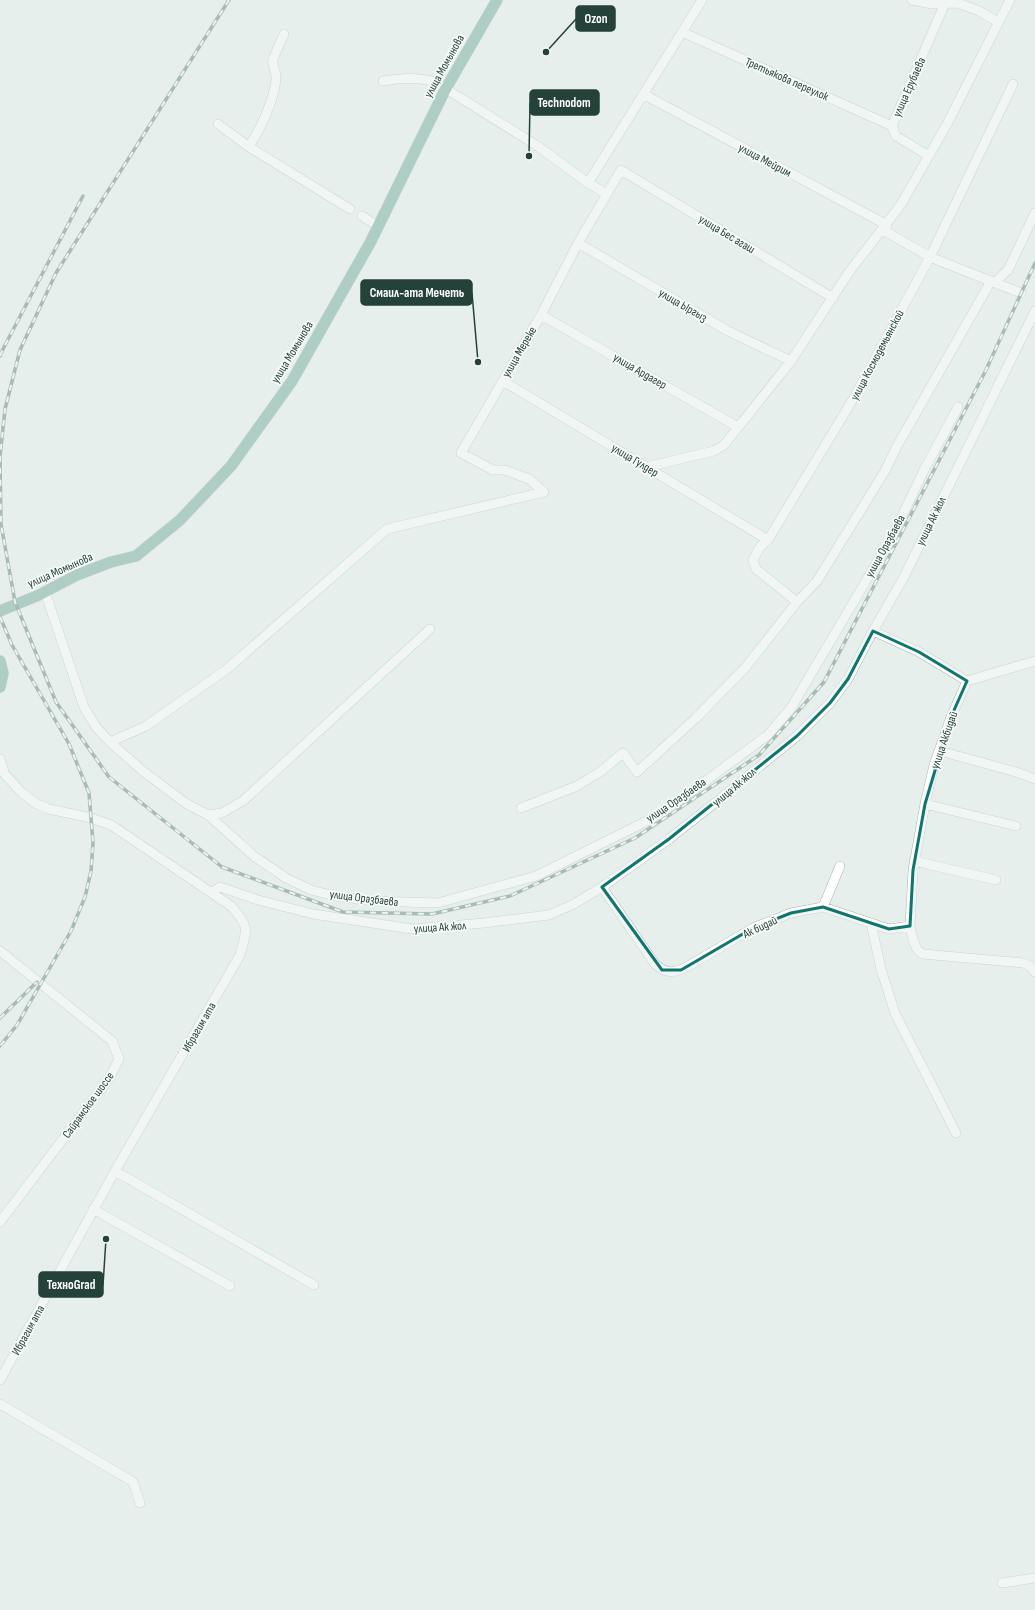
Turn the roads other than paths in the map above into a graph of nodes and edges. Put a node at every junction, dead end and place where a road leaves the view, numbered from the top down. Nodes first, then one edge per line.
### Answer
1 (497, 0) edge
2 (702, 0) edge
3 (912, 0) edge
4 (1010, 0) edge
5 (945, 3) junction
6 (998, 22) junction
7 (682, 32) junction
8 (284, 34) dead end
9 (383, 81) dead end
10 (1013, 84) dead end
11 (445, 90) junction
12 (643, 94) junction
13 (218, 124) dead end
14 (892, 126) junction
15 (249, 147) junction
16 (929, 156) junction
17 (621, 170) joint
18 (588, 182) junction
19 (607, 194) junction
20 (350, 210) dead end
21 (1035, 213) edge
22 (362, 216) dead end
23 (378, 226) junction
24 (885, 228) junction
25 (578, 243) junction
26 (930, 257) junction
27 (993, 281) junction
28 (1022, 293) dead end
29 (833, 298) junction
30 (1035, 311) edge
31 (541, 315) junction
32 (791, 361) junction
33 (503, 381) junction
34 (958, 407) dead end
35 (738, 427) junction
36 (646, 467) junction
37 (768, 540) junction
38 (45, 592) junction
39 (797, 602) junction
40 (0, 611) edge
41 (430, 629) dead end
42 (873, 631) junction
43 (0, 661) edge
44 (1035, 661) edge
45 (967, 682) junction
46 (0, 687) edge
47 (110, 742) junction
48 (940, 751) junction
49 (0, 759) edge
50 (2, 770) edge
51 (1035, 779) edge
52 (925, 804) junction
53 (521, 808) dead end
54 (208, 815) junction
55 (1016, 826) dead end
56 (914, 865) junction
57 (840, 866) dead end
58 (996, 880) dead end
59 (602, 887) junction
60 (212, 892) junction
61 (823, 907) junction
62 (872, 923) junction
63 (910, 926) junction
64 (0, 952) edge
65 (1035, 972) edge
66 (956, 1133) dead end
67 (115, 1171) junction
68 (93, 1209) junction
69 (0, 1222) edge
70 (314, 1285) dead end
71 (230, 1286) dead end
72 (0, 1380) edge
73 (0, 1404) edge
74 (140, 1503) dead end
75 (1035, 1578) edge
76 (1002, 1583) dead end

1 - 11 main road, улица Момынова
2 - 7 street
3 - 5 street
4 - 6 street
5 - 6 street
5 - 14 street, улица Ерубаева
6 - 16 street
7 - 12 street
7 - 14 street, Третьякова переулок
8 - 15 street
9 - 11 street
10 - 26 street, улица Космодемьянской
11 - 18 street
11 - 23 main road, улица Момынова
12 - 18 street
12 - 24 street, улица Мейрим
13 - 15 street
14 - 16 street, улица Ерубаева
15 - 20 street
16 - 24 street
17 - 19 street, улица Мереке
17 - 29 street, улица Бес агаш
18 - 19 street
19 - 25 street, улица Мереке
21 - 27 street
22 - 23 street
23 - 38 main road, улица Момынова
24 - 26 street, улица Мейрим
24 - 29 street
25 - 31 street, улица Мереке
25 - 32 street, улица Ыргыз
26 - 27 street, улица Мейрим
26 - 37 street, улица Космодемьянской
27 - 28 street, улица Мейрим
27 - 39 street
29 - 32 street
30 - 42 street, улица Ак жол
31 - 33 street, улица Мереке
31 - 35 street, улица Ардагер
32 - 35 street
33 - 36 street, улица Гулдер
33 - 47 street, улица Мереке
34 - 54 street, улица Оразбаева
35 - 36 street
36 - 37 street, улица Гулдер
37 - 39 street, улица Космодемьянской
38 - 40 main road, улица Момынова
38 - 47 street, улица Оразбаева
39 - 53 street
41 - 54 street
42 - 45 street
42 - 59 street, улица Ак жол
43 - 46 main road
44 - 45 street
45 - 48 street, улица Акбидай
47 - 54 street, улица Оразбаева
48 - 51 street
48 - 52 street, улица Акбидай
49 - 50 street
50 - 60 street, Ибрагим ата
52 - 55 street
52 - 56 street, улица Акбидай
56 - 58 street
56 - 63 street
57 - 61 street
59 - 60 street, улица Ак жол
59 - 61 street, Ак бидай
60 - 67 street, Ибрагим ата
61 - 62 street, Ак бидай
62 - 63 street, Ак бидай
62 - 66 street
63 - 65 street
64 - 69 street, Сайрамское шоссе
67 - 68 street, Ибрагим ата
67 - 70 street
68 - 71 street
68 - 72 street, Ибрагим ата
73 - 74 street
75 - 76 street

